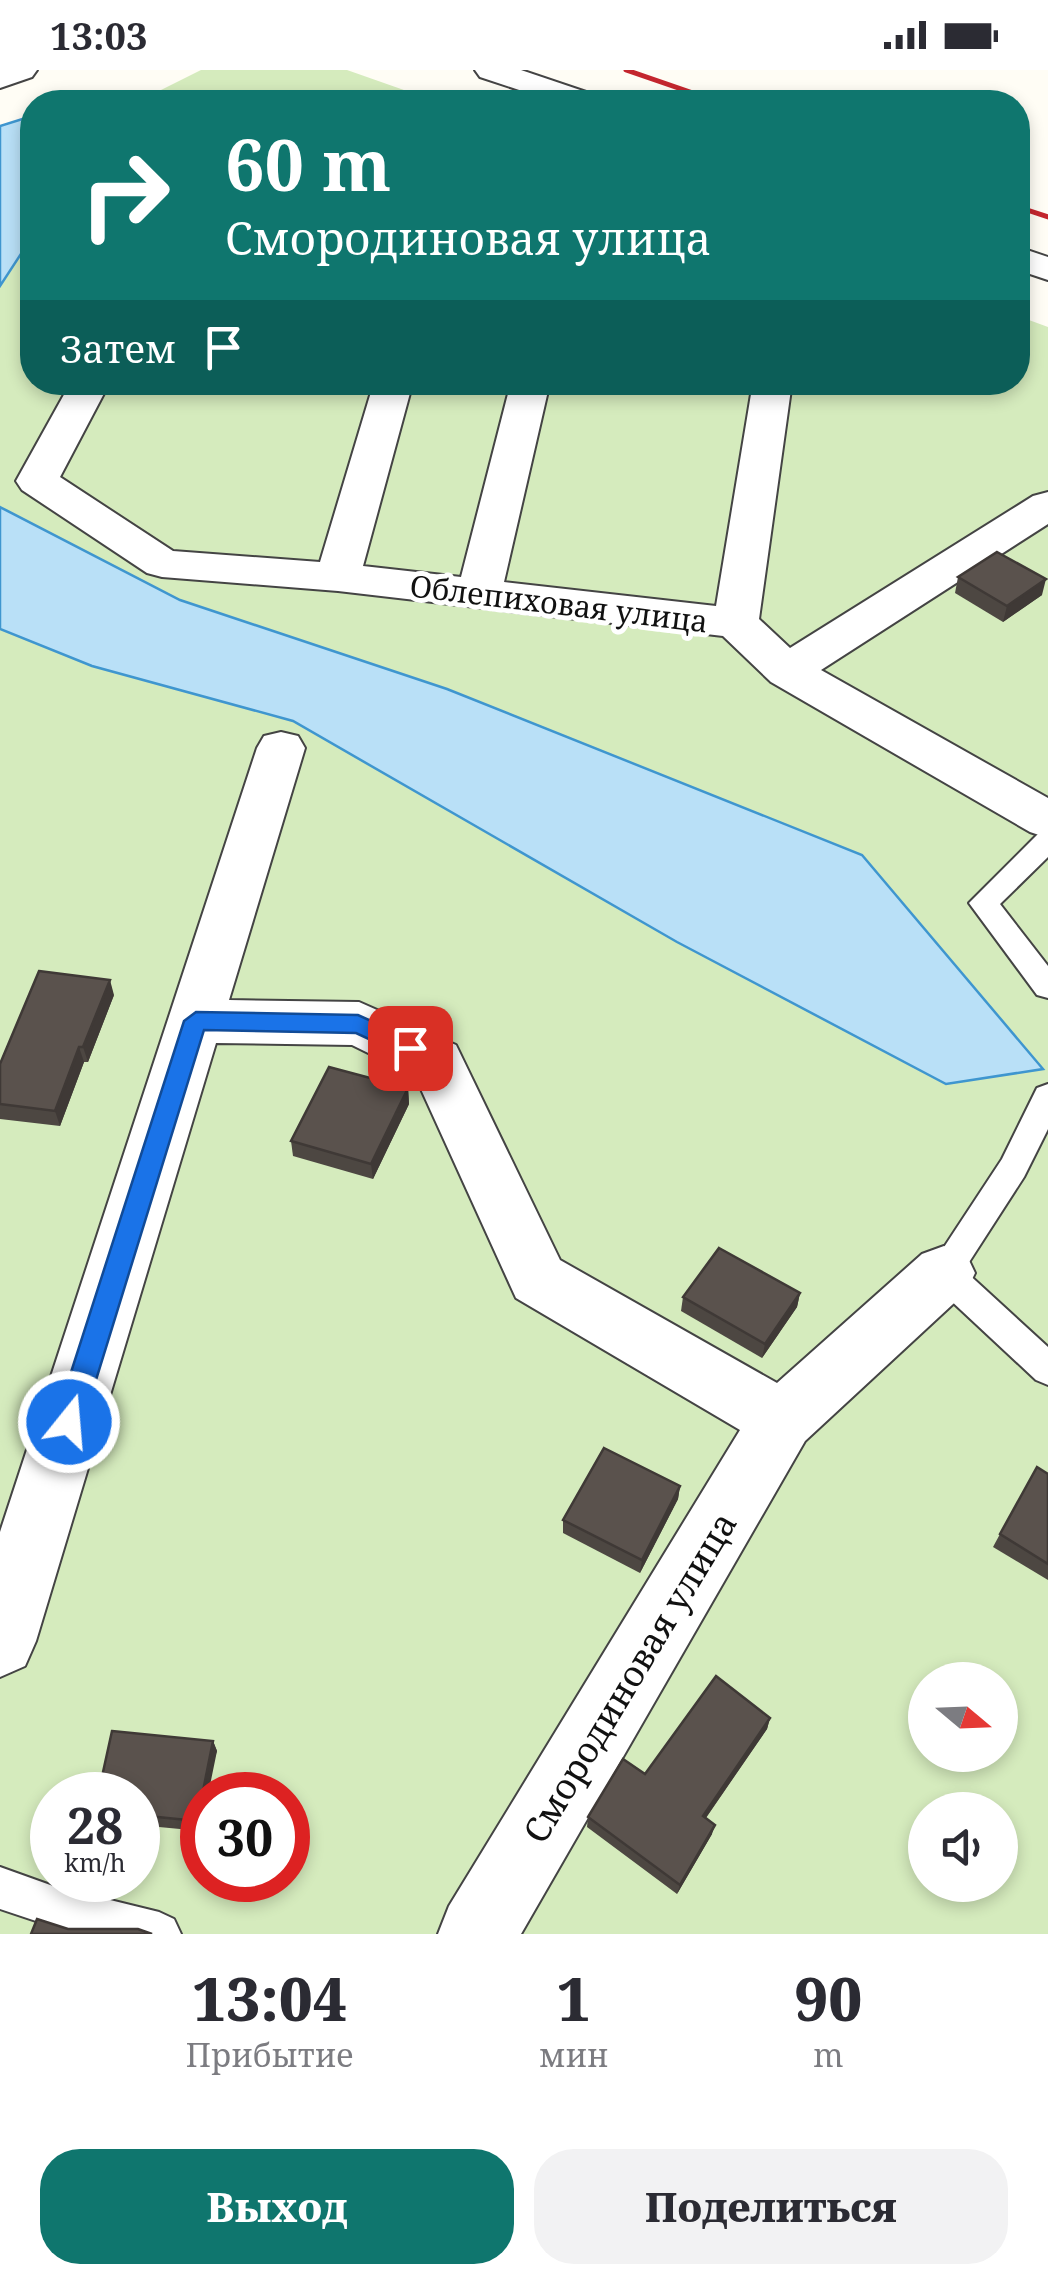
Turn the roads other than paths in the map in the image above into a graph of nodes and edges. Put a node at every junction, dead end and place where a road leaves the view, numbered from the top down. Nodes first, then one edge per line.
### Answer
1 (21, 70) edge
2 (491, 70) edge
3 (0, 79) edge
4 (549, 90) edge
5 (84, 395) edge
6 (390, 395) edge
7 (528, 395) edge
8 (771, 395) edge
9 (1048, 504) edge
10 (338, 577) junction
11 (479, 595) junction
12 (736, 623) junction
13 (787, 672) junction
14 (281, 748) dead end
15 (1048, 820) edge
16 (1048, 841) edge
17 (1048, 987) edge
18 (196, 1021) junction
19 (1048, 1097) edge
20 (944, 1273) junction
21 (1048, 1368) edge
22 (782, 1420) junction
23 (0, 1641) edge
24 (0, 1888) edge
25 (159, 1934) edge
26 (477, 1934) edge

1 - 3 street
2 - 4 street
5 - 10 street, Облепиховая улица
6 - 10 street
7 - 11 street
8 - 12 street
9 - 13 street
10 - 11 street, Облепиховая улица
11 - 12 street, Облепиховая улица
12 - 13 street, Облепиховая улица
13 - 15 street, Облепиховая улица
14 - 18 street
16 - 17 lane
18 - 22 street
18 - 23 street
19 - 20 lane
20 - 21 lane
20 - 22 street, Смородиновая улица
22 - 26 street, Смородиновая улица
24 - 25 lane

